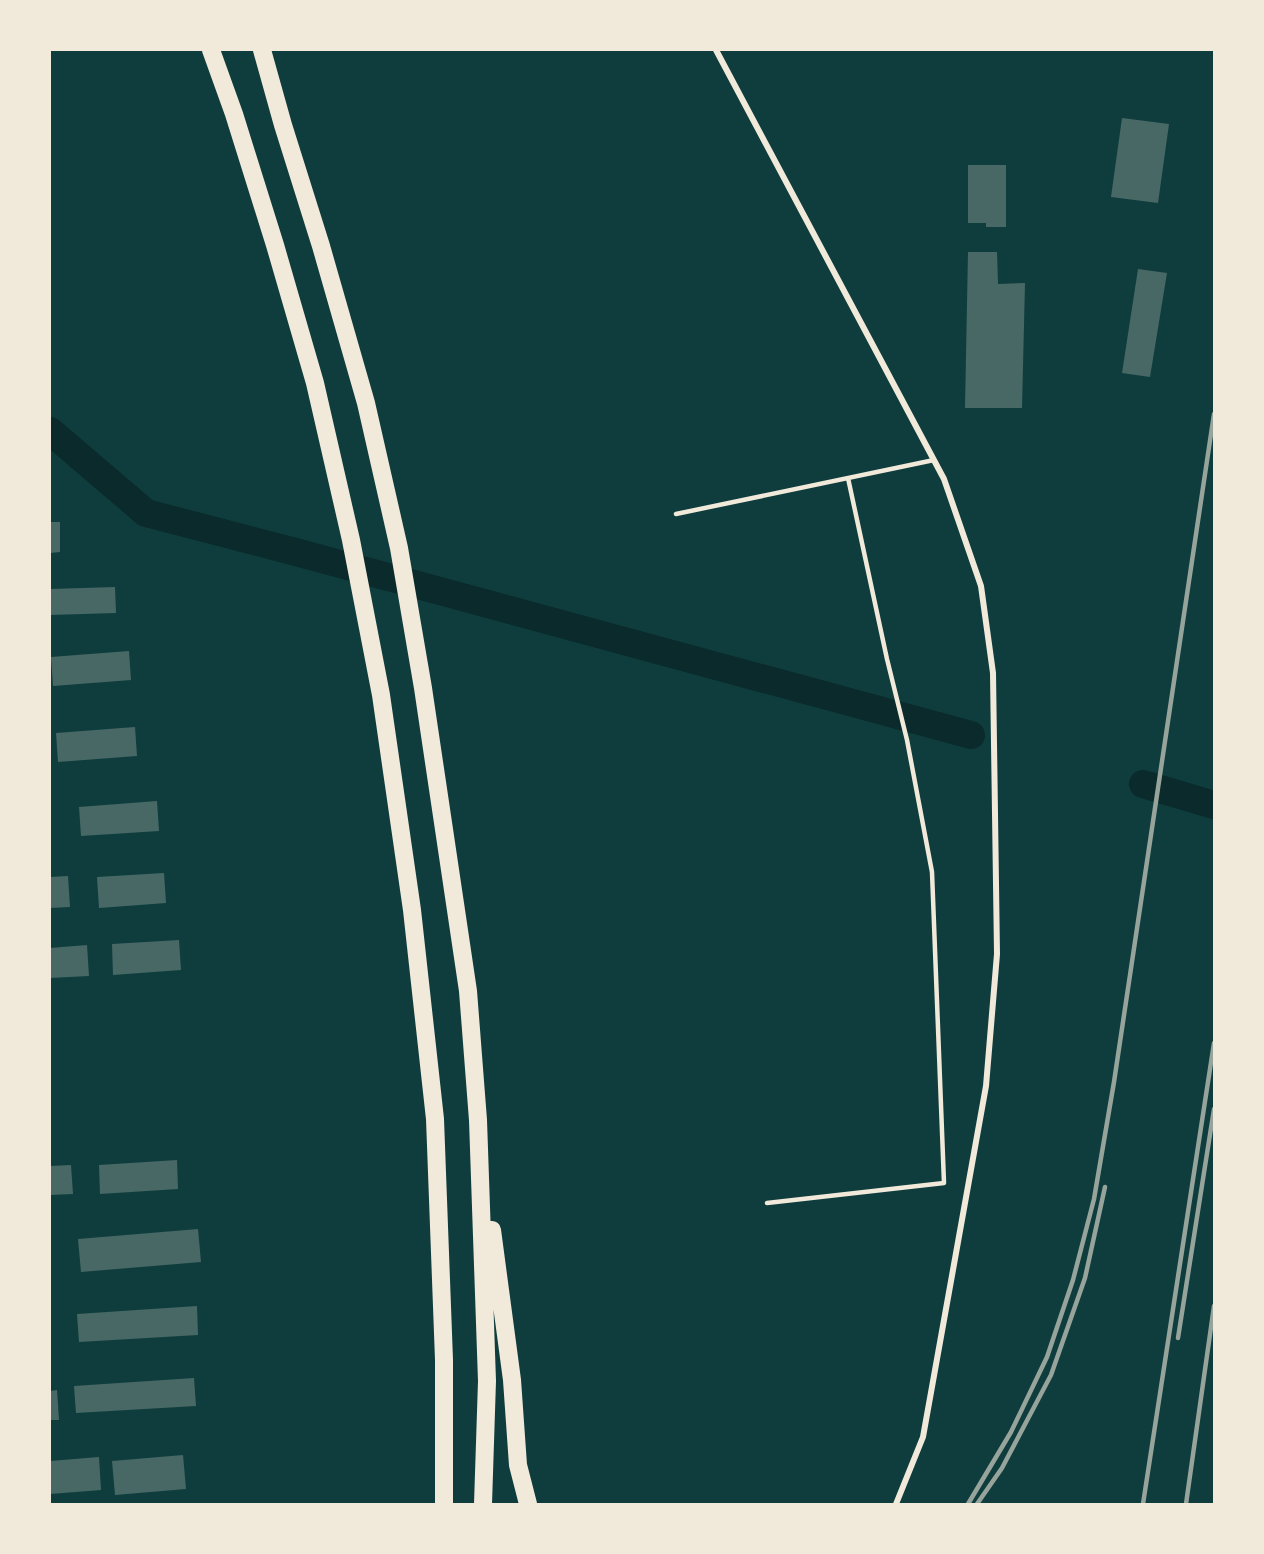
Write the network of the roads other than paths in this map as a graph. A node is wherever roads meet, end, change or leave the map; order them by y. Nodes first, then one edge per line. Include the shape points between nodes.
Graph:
1 (212, 50) edge
2 (252, 50) edge
3 (262, 50) edge
4 (716, 50) edge
5 (283, 125) junction
6 (934, 460) junction
7 (848, 478) junction
8 (676, 514) dead end
9 (478, 1120) junction
10 (767, 1203) dead end
11 (444, 1504) edge
12 (483, 1504) edge
13 (528, 1504) edge
14 (896, 1504) edge

1 - 11 highway via 315,383 381,695 412,910 435,1119 444,1360
2 - 5 highway
3 - 5 highway
4 - 6 street
5 - 9 highway via 366,403 399,548 468,991
6 - 7 lane
6 - 14 street via 945,479 981,586 993,673 997,954 986,1086 923,1437
7 - 8 lane
7 - 10 lane via 907,740 932,872 945,1184
9 - 12 highway via 487,1381
9 - 13 highway via 512,1380 518,1465

